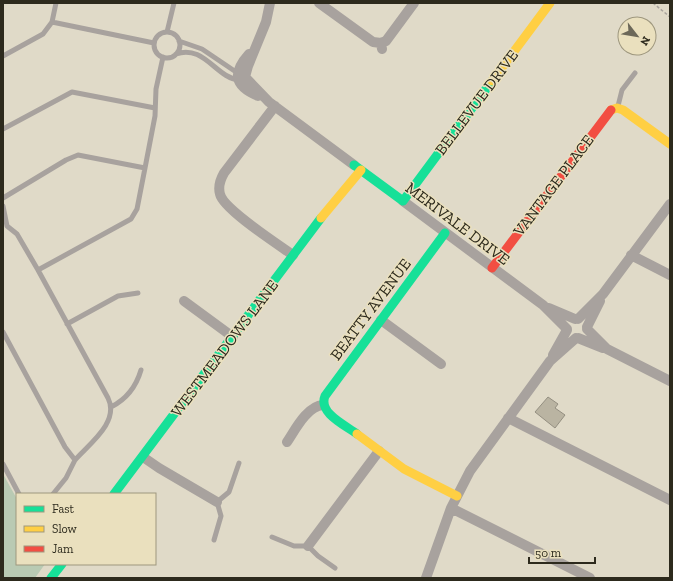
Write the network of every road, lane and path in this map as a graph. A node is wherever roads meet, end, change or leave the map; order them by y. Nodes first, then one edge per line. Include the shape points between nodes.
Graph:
1 (56, 3) edge
2 (174, 3) edge
3 (270, 3) edge
4 (319, 3) edge
5 (414, 3) edge
6 (550, 3) edge
7 (652, 3) edge
8 (670, 17) edge
9 (52, 22) junction
10 (167, 32) junction
11 (179, 41) junction
12 (154, 43) junction
13 (176, 54) junction
14 (3, 56) edge
15 (163, 57) junction
16 (635, 72) dead end
17 (240, 77) junction
18 (275, 106) junction
19 (155, 108) junction
20 (617, 108) junction
21 (3, 129) edge
22 (670, 144) edge
23 (357, 167) junction
24 (145, 168) junction
25 (3, 198) edge
26 (403, 201) junction
27 (670, 204) edge
28 (3, 206) edge
29 (5, 227) edge
30 (445, 233) junction
31 (293, 256) junction
32 (632, 256) junction
33 (492, 268) junction
34 (38, 270) junction
35 (670, 275) edge
36 (138, 293) dead end
37 (603, 294) junction
38 (184, 301) dead end
39 (543, 306) junction
40 (576, 319) junction
41 (381, 320) junction
42 (67, 324) junction
43 (587, 328) junction
44 (567, 330) junction
45 (3, 332) edge
46 (233, 337) junction
47 (577, 338) junction
48 (607, 349) junction
49 (550, 361) junction
50 (441, 364) dead end
51 (141, 370) dead end
52 (670, 381) edge
53 (323, 404) junction
54 (111, 408) junction
55 (508, 418) junction
56 (286, 442) dead end
57 (379, 451) junction
58 (143, 456) junction
59 (75, 460) junction
60 (239, 463) dead end
61 (3, 464) edge
62 (18, 493) edge
63 (54, 493) edge
64 (115, 493) edge
65 (457, 496) junction
66 (670, 500) edge
67 (217, 502) junction
68 (451, 508) junction
69 (272, 537) dead end
70 (214, 540) dead end
71 (308, 546) junction
72 (61, 565) edge
73 (335, 568) dead end
74 (51, 578) edge
75 (426, 578) edge
76 (590, 578) edge

1 - 9 lane
2 - 10 lane
3 - 17 street via 256,48
4 - 5 street via 382,46
6 - 26 street, BELLEVUE DRIVE
7 - 8 path
9 - 12 lane
9 - 14 lane via 43,34
10 - 11 lane
10 - 12 lane via 159,35
11 - 13 lane
11 - 17 lane via 202,49
12 - 15 lane via 156,52
13 - 15 lane
13 - 17 lane via 181,52 201,56 230,77
15 - 19 lane
16 - 20 lane via 622,90
17 - 18 street
18 - 23 street
18 - 31 street via 224,173 220,182 220,194 228,207
19 - 21 lane via 72,92
19 - 24 lane
20 - 22 street
20 - 33 street, VANTAGE PLACE via 606,113
23 - 26 street, MERIVALE DRIVE
23 - 31 street, WESTMEADOWS LANE
24 - 25 lane via 78,155
24 - 34 lane via 137,209 131,219
26 - 30 street, MERIVALE DRIVE
27 - 32 street
28 - 29 lane
29 - 34 lane via 17,234
30 - 33 street, MERIVALE DRIVE
30 - 41 street, BEATTY AVENUE
31 - 46 street, WESTMEADOWS LANE
32 - 35 street
32 - 37 street
33 - 39 street, MERIVALE DRIVE
34 - 42 lane
36 - 42 lane via 118,296
37 - 40 street
37 - 43 street
38 - 46 street
39 - 40 street, MERIVALE DRIVE
39 - 44 street, MERIVALE DRIVE
40 - 43 street via 584,321
40 - 44 street via 569,322
41 - 50 street
41 - 53 street, BEATTY AVENUE via 326,393
42 - 54 lane
43 - 47 street via 584,335
43 - 48 street
44 - 47 street via 570,336
44 - 49 street
45 - 59 lane via 65,447
46 - 58 street, WESTMEADOWS LANE
47 - 48 street
47 - 49 street
48 - 52 street
49 - 55 street
51 - 54 lane via 136,385
53 - 56 street via 310,410
53 - 57 street via 329,413
54 - 59 lane via 105,425
55 - 65 street via 470,471
55 - 66 street
57 - 65 street via 408,471
57 - 71 street
58 - 64 street, WESTMEADOWS LANE
58 - 67 street
59 - 63 lane via 66,478
60 - 67 lane via 229,492
61 - 62 lane
65 - 68 street
67 - 70 lane via 221,516
68 - 75 street
68 - 76 street
69 - 71 lane via 294,546
71 - 73 lane
72 - 74 street

